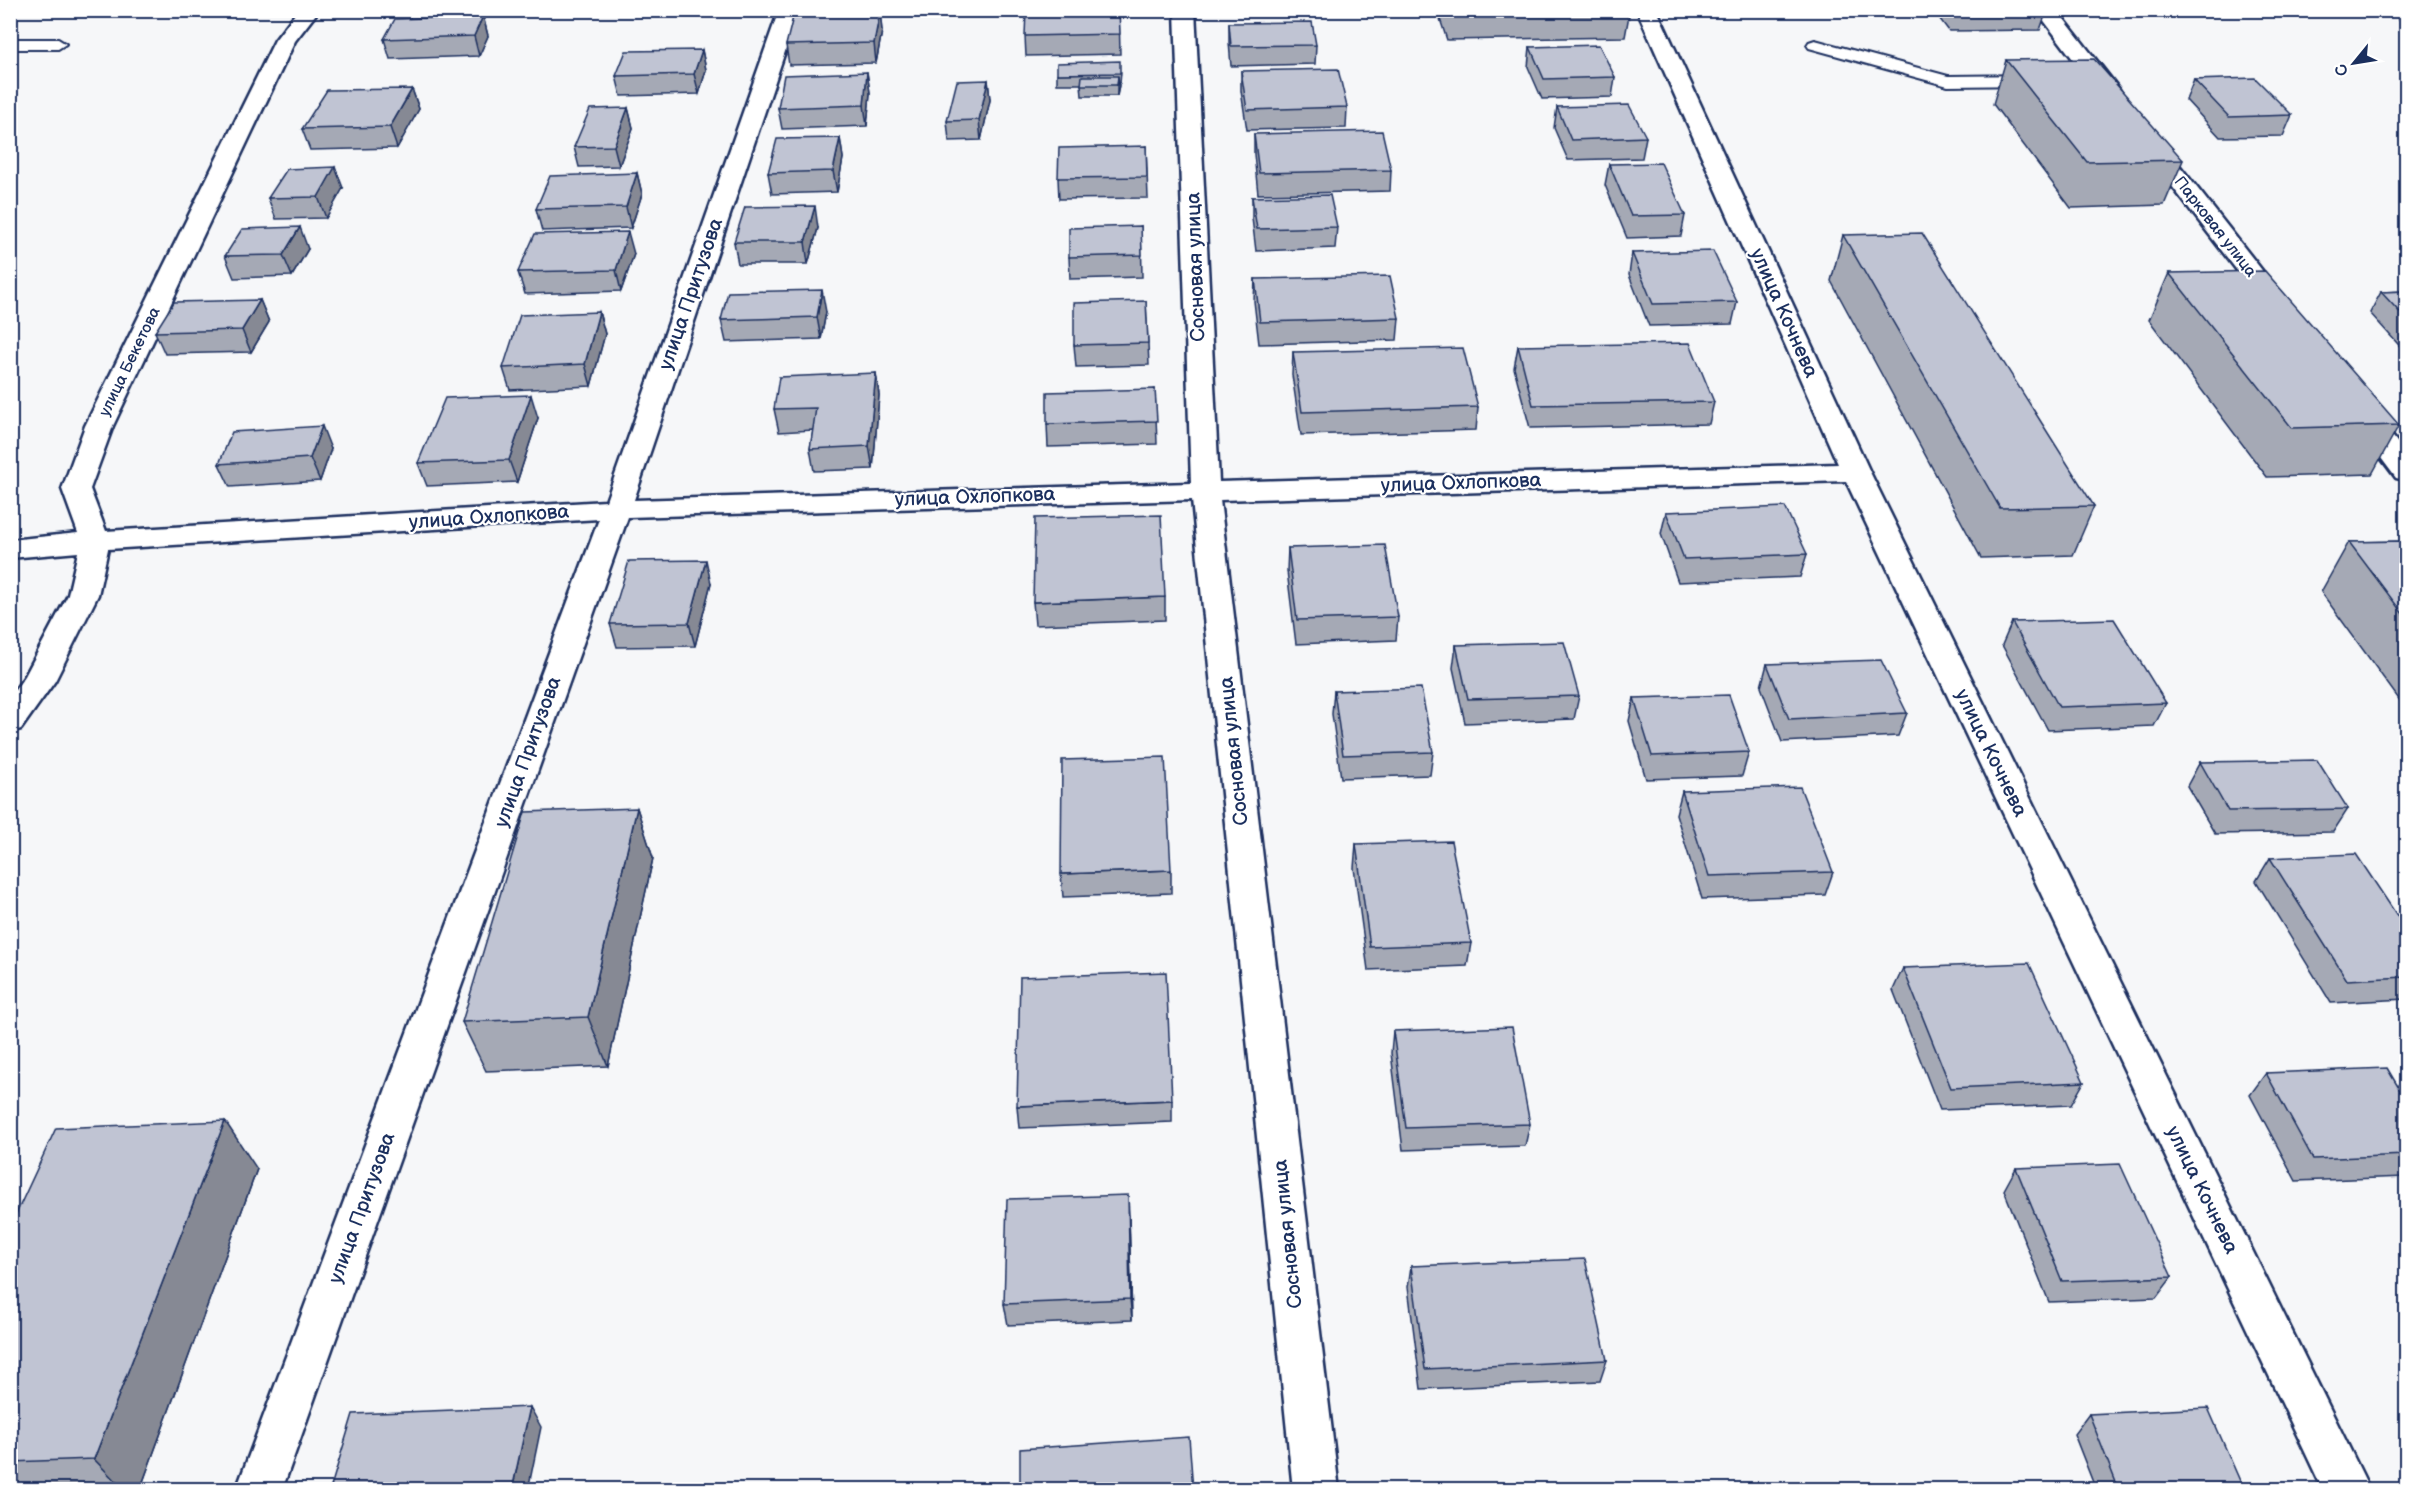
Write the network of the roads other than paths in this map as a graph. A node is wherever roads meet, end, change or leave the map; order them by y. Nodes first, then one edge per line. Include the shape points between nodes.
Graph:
1 (309, 10) edge
2 (789, 10) edge
3 (1185, 10) edge
4 (1647, 10) edge
5 (2046, 10) edge
6 (10, 44) edge
7 (58, 44) dead end
8 (1815, 45) dead end
9 (2053, 80) edge
10 (2122, 107) edge
11 (2136, 126) edge
12 (2290, 322) edge
13 (2348, 397) edge
14 (1856, 472) junction
15 (2406, 472) edge
16 (1205, 490) junction
17 (617, 509) junction
18 (95, 541) junction
19 (10, 549) edge
20 (10, 721) edge
21 (259, 1490) edge
22 (1316, 1490) edge
23 (2347, 1490) edge

1 - 18 street, улица Бекетова via 285,40 99,426 76,489
2 - 17 street, улица Притузова
3 - 16 street, Сосновая улица
4 - 14 street, улица Кочнева
5 - 10 street via 2088,79
6 - 7 lane
8 - 9 lane via 1948,81
11 - 12 street, Парковая улица
13 - 15 street
14 - 16 street, улица Охлопкова
14 - 23 street, улица Кочнева
16 - 17 street, улица Охлопкова
16 - 22 street, Сосновая улица
17 - 18 street, улица Охлопкова
17 - 21 street, улица Притузова
18 - 19 street, улица Охлопкова
18 - 20 street via 84,595 39,681

